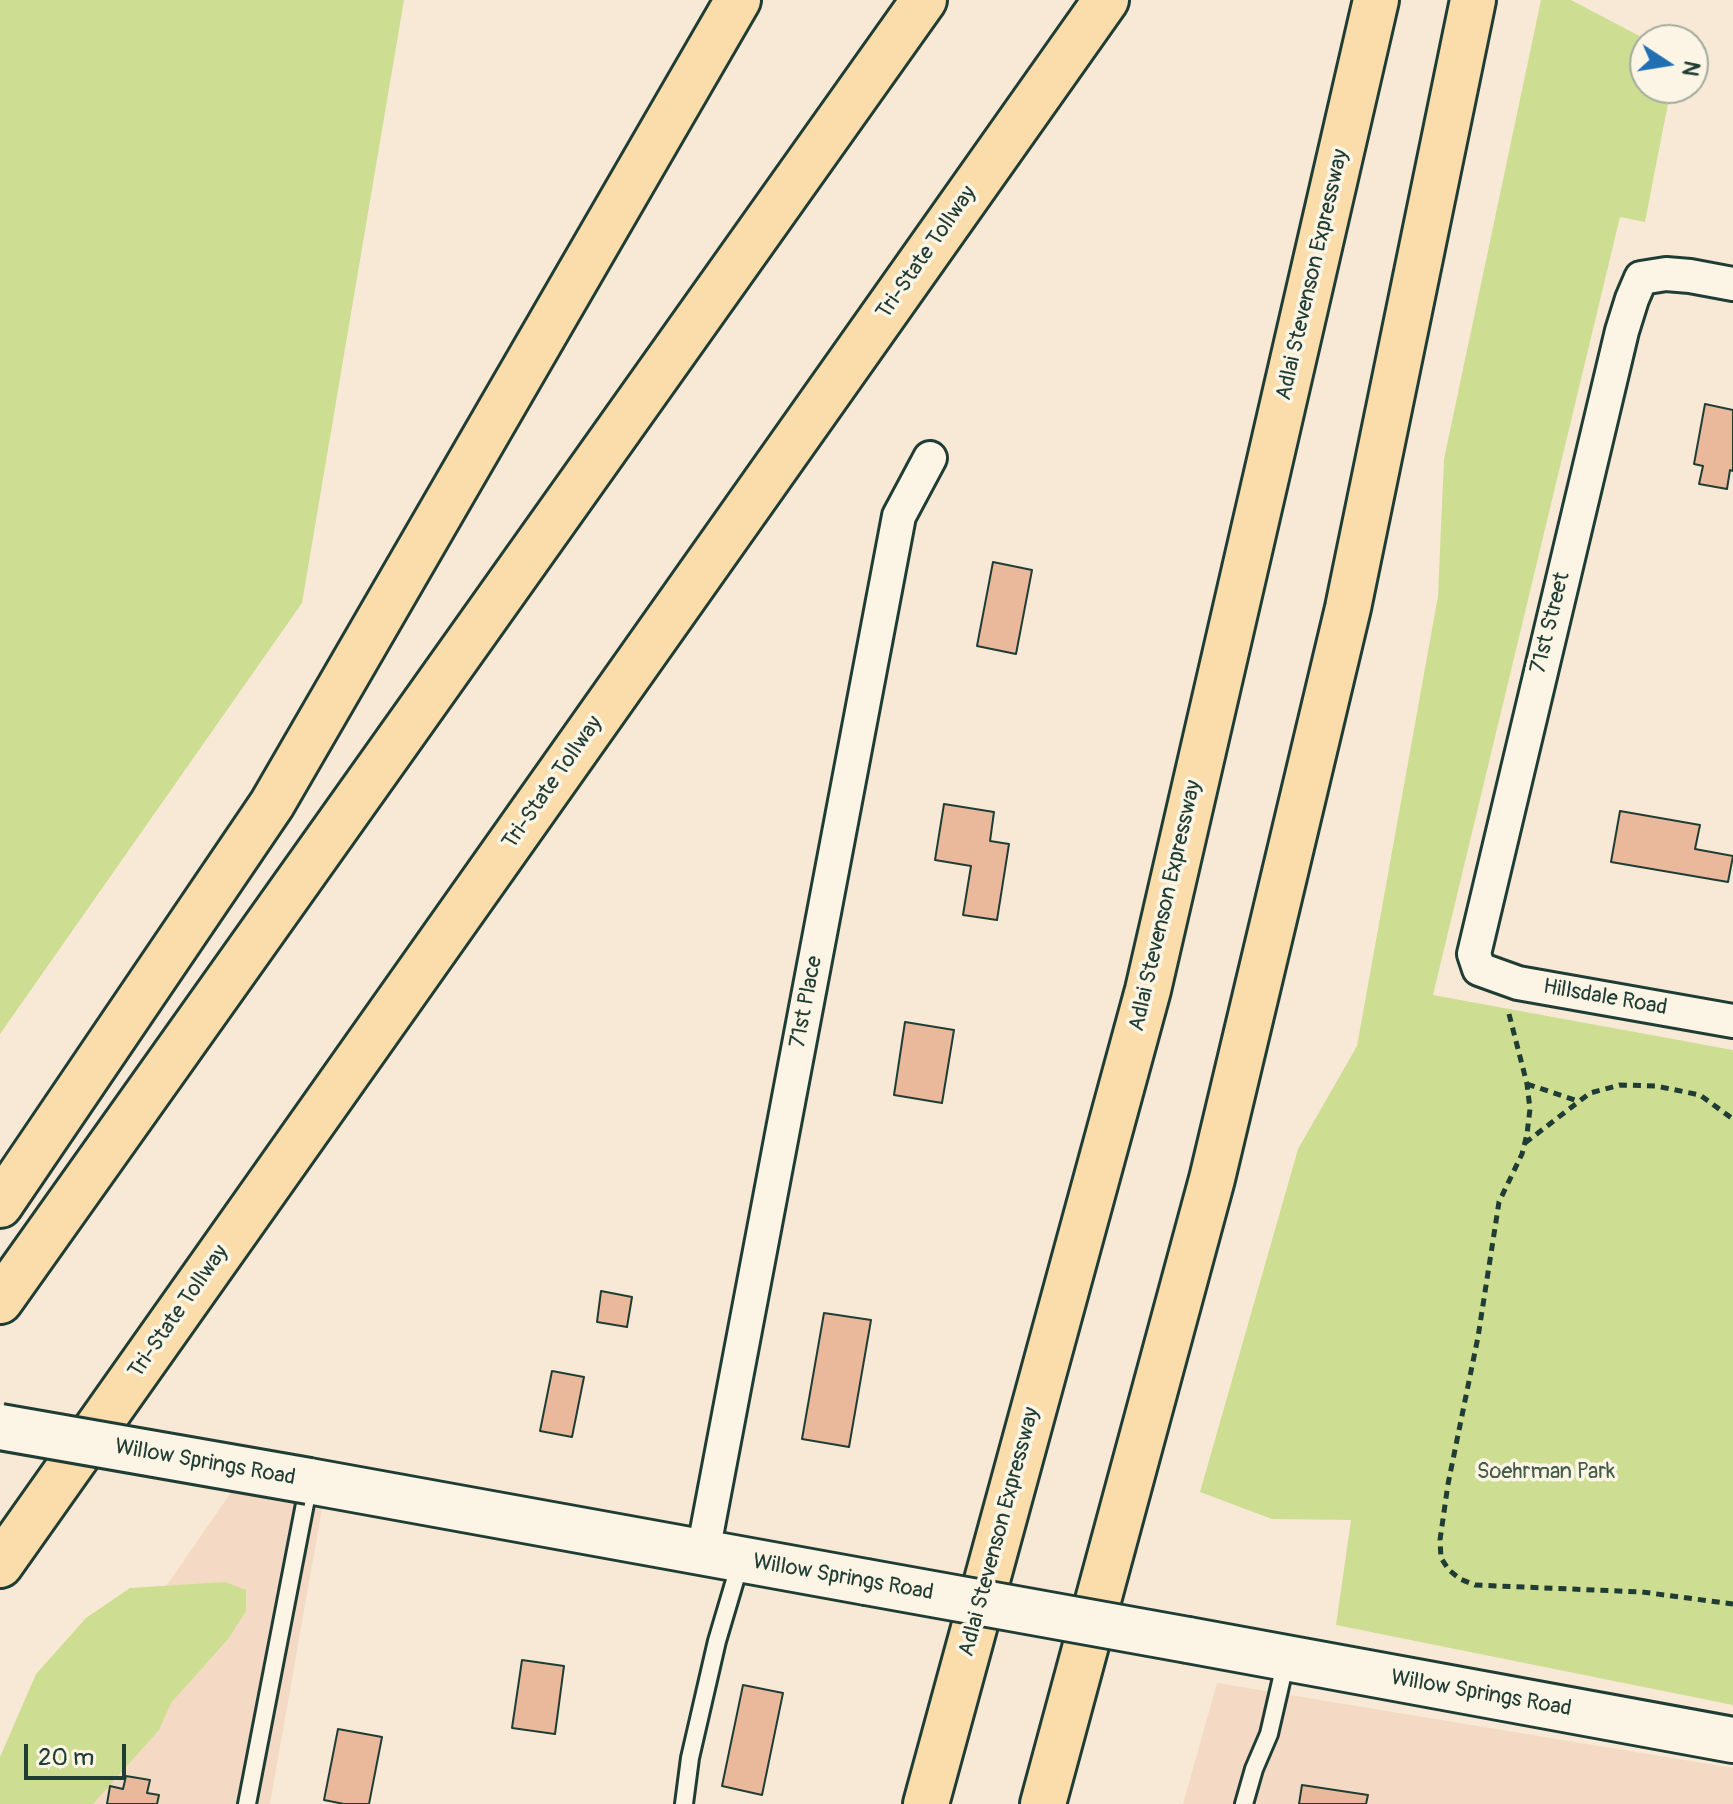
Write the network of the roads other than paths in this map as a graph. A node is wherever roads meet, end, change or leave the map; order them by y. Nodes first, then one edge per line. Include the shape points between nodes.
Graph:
1 (738, 0) edge
2 (924, 0) edge
3 (1106, 0) edge
4 (1376, 0) edge
5 (1473, 0) edge
6 (1733, 284) edge
7 (930, 458) dead end
8 (1479, 969) joint
9 (1733, 1021) edge
10 (0, 1205) edge
11 (0, 1301) edge
12 (0, 1427) edge
13 (309, 1481) junction
14 (722, 1555) junction
15 (0, 1565) edge
16 (1286, 1659) junction
17 (1733, 1740) edge
18 (247, 1804) edge
19 (684, 1804) edge
20 (926, 1804) edge
21 (1043, 1804) edge
22 (1244, 1804) edge

1 - 10 highway via 272,804
2 - 11 highway
3 - 15 highway, Tri-State Tollway
4 - 20 highway, Adlai Stevenson Expressway via 1148,990
5 - 21 highway via 1334,670 1212,1179
6 - 8 street, 71st Street via 1666,274 1641,278 1622,331 1483,906 1474,954
7 - 14 street, 71st Place via 899,516
8 - 9 street, Hillsdale Road via 1518,983
12 - 13 main road, Willow Springs Road, bridge
13 - 14 main road, Willow Springs Road
13 - 18 lane
14 - 16 main road, Willow Springs Road, bridge
14 - 19 lane via 717,1641
16 - 17 main road, Willow Springs Road
16 - 22 lane via 1269,1734

